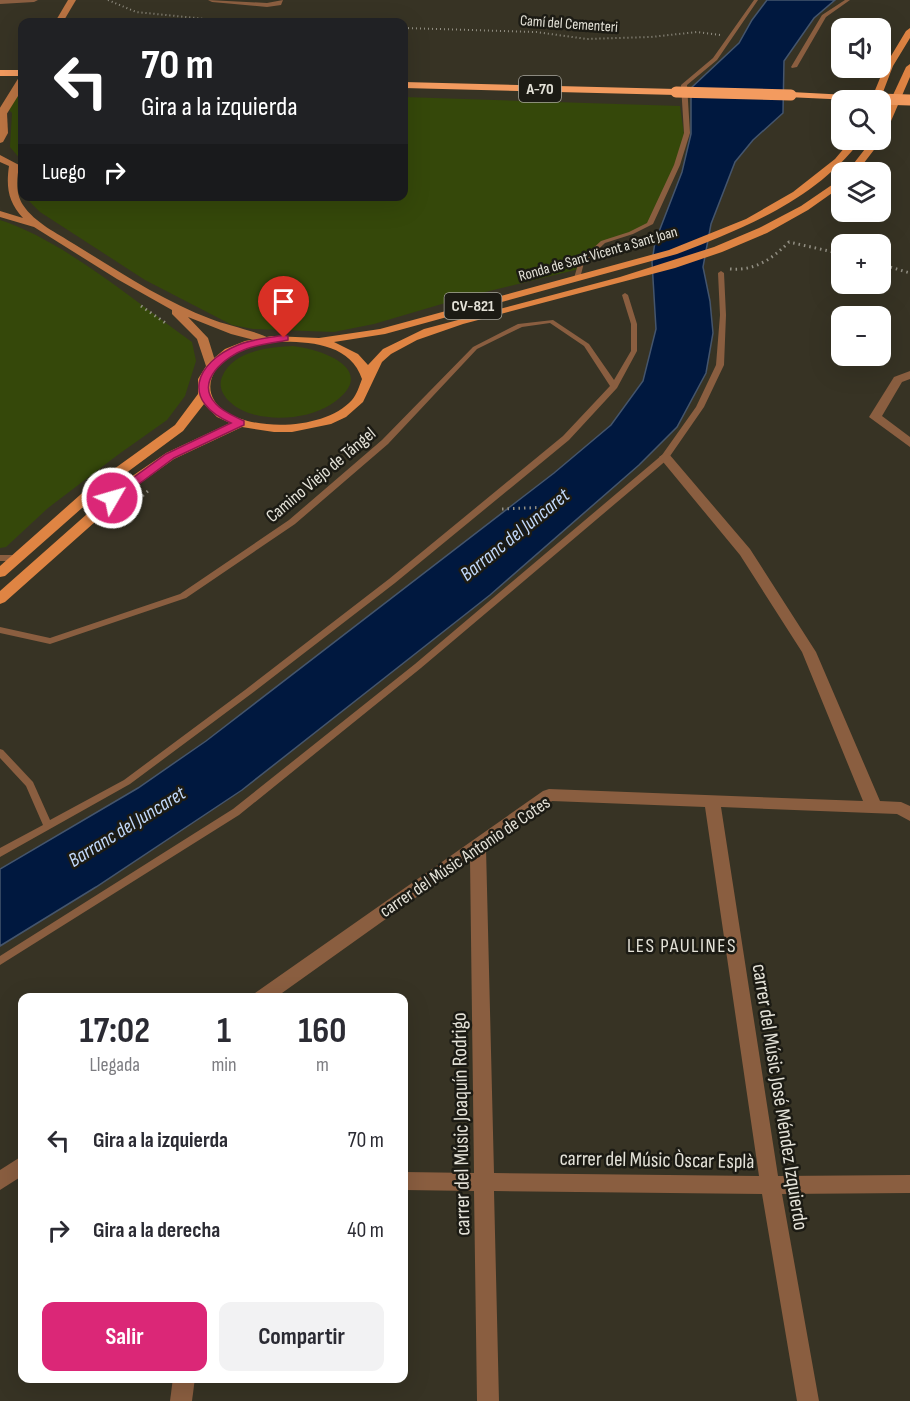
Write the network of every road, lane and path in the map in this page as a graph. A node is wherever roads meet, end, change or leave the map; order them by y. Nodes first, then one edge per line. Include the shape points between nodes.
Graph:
1 (34, 0) edge
2 (72, 0) edge
3 (108, 0) edge
4 (212, 0) edge
5 (279, 0) edge
6 (756, 0) edge
7 (848, 0) edge
8 (0, 2) edge
9 (61, 18) edge
10 (196, 18) edge
11 (408, 28) edge
12 (910, 31) edge
13 (733, 36) junction
14 (794, 67) dead end
15 (910, 67) edge
16 (0, 73) edge
17 (18, 73) edge
18 (0, 81) edge
19 (18, 81) edge
20 (408, 85) edge
21 (18, 87) edge
22 (879, 90) edge
23 (408, 93) edge
24 (674, 97) junction
25 (910, 100) edge
26 (831, 101) edge
27 (891, 101) edge
28 (891, 107) edge
29 (910, 108) edge
30 (891, 110) edge
31 (1, 115) edge
32 (0, 140) edge
33 (848, 150) edge
34 (870, 150) edge
35 (0, 158) edge
36 (860, 162) edge
37 (5, 188) edge
38 (831, 190) edge
39 (0, 214) edge
40 (39, 226) junction
41 (831, 252) edge
42 (891, 267) edge
43 (723, 270) joint
44 (910, 273) edge
45 (577, 278) junction
46 (625, 295) dead end
47 (172, 308) junction
48 (266, 340) junction
49 (320, 341) junction
50 (211, 366) junction
51 (910, 375) edge
52 (368, 380) junction
53 (614, 386) junction
54 (204, 394) junction
55 (240, 423) junction
56 (910, 443) edge
57 (665, 457) junction
58 (551, 507) dead end
59 (494, 515) dead end
60 (0, 558) edge
61 (18, 558) junction
62 (0, 573) edge
63 (0, 599) edge
64 (0, 630) edge
65 (0, 752) edge
66 (712, 800) junction
67 (874, 807) junction
68 (910, 815) edge
69 (48, 826) junction
70 (478, 845) junction
71 (0, 853) edge
72 (0, 961) edge
73 (268, 993) edge
74 (18, 1168) edge
75 (0, 1181) edge
76 (408, 1181) edge
77 (485, 1182) junction
78 (910, 1184) edge
79 (770, 1185) junction
80 (183, 1383) edge
81 (181, 1401) edge
82 (488, 1401) edge
83 (808, 1401) edge

1 - 8 street
2 - 9 main road
3 - 10 path via 136,12
4 - 5 street via 267,5
6 - 13 lane
7 - 14 lane via 825,16
11 - 13 path, Camí del Cementeri via 536,32 587,39 697,32
12 - 22 main road
13 - 45 lane via 715,59 684,85 687,134 650,224 603,242 581,262
15 - 30 main road
16 - 17 highway
18 - 19 highway
20 - 24 highway, A-70
21 - 31 main road, bridge
23 - 24 highway, A-70
24 - 26 highway, A-70
25 - 27 highway, A-70, bridge
28 - 29 highway
31 - 32 main road
33 - 45 main road, Ronda de Sant Vicent a Sant Joan / CV-821 via 818,181 761,215 674,252
34 - 36 main road
35 - 37 main road, CV-821 via 14,165
37 - 40 main road, CV-821 via 23,213
38 - 52 main road, Ronda de Sant Vicent a Sant Joan / CV-821 via 780,222 709,252 423,334 378,359
39 - 40 main road, CV-821
40 - 47 main road, CV-821
41 - 43 path via 789,242 762,265
42 - 44 path
43 - 57 lane via 720,365 700,407
45 - 49 main road, Ronda de Sant Vicent a Sant Joan / CV-821 via 381,332
46 - 53 lane via 634,324 634,351
47 - 48 main road, CV-821 via 223,329
47 - 50 main road, CV-821 via 202,338
48 - 49 main road, Ronda de Sant Vicent a Sant Joan / CV-821
48 - 50 main road, Ronda de Sant Vicent a Sant Joan / CV-821 via 244,346
49 - 52 main road, Ronda de Sant Vicent a Sant Joan / CV-821 via 355,356
50 - 54 main road via 204,380
51 - 56 street via 898,380 875,417
52 - 55 main road, Ronda de Sant Vicent a Sant Joan / CV-821 via 354,406 336,417 289,428
53 - 64 lane, Camino Viejo de Tángel via 587,345 551,321 520,326 475,348 385,442 292,522 183,596 50,641
53 - 69 lane via 566,438 383,588 127,782
54 - 55 main road, Ronda de Sant Vicent a Sant Joan / CV-821 via 223,416
54 - 61 main road via 179,428 94,490
55 - 63 main road via 170,456 127,486
57 - 67 street via 744,552 809,652
57 - 72 lane via 418,666 236,812
58 - 59 path via 503,508
60 - 61 lane
61 - 62 main road
65 - 69 lane via 30,784
66 - 67 street, carrer del Músic Antonio de Cotes
66 - 70 street, carrer del Músic Antonio de Cotes via 549,795
66 - 79 street, carrer del Músic José Méndez Izquierdo
67 - 68 street, carrer del Músic Antonio de Cotes via 901,808
69 - 71 lane
70 - 73 street, carrer del Músic Antonio de Cotes
70 - 77 street, carrer del Músic Joaquín Rodrigo
74 - 75 street
76 - 77 street, carrer del Músic Òscar Esplà
77 - 79 street, carrer del Músic Òscar Esplà
77 - 82 street, carrer del Músic Joaquín Rodrigo
78 - 79 street, carrer del Músic Òscar Esplà
79 - 83 street, carrer del Músic José Méndez Izquierdo
80 - 81 street

